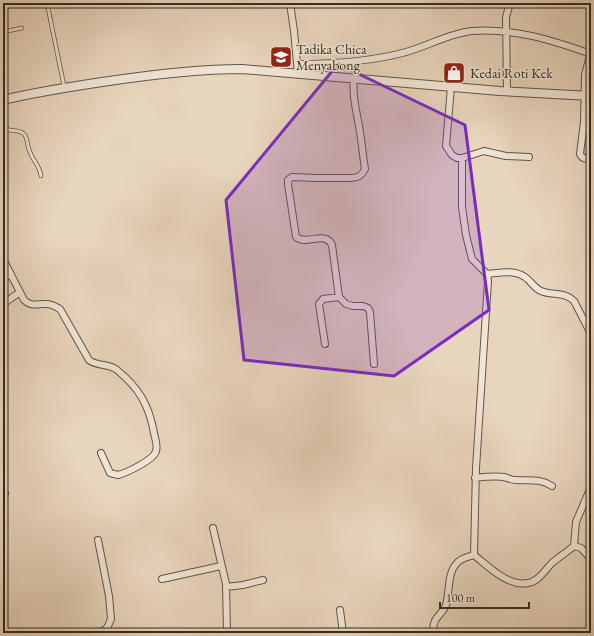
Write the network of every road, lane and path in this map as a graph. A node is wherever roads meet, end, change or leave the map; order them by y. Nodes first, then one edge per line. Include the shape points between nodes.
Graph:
1 (47, 3) edge
2 (290, 3) edge
3 (510, 3) edge
4 (22, 28) dead end
5 (3, 32) edge
6 (506, 32) junction
7 (591, 53) edge
8 (297, 64) junction
9 (298, 74) junction
10 (354, 78) junction
11 (451, 87) junction
12 (65, 88) junction
13 (507, 91) junction
14 (588, 96) edge
15 (3, 99) edge
16 (3, 125) edge
17 (529, 157) dead end
18 (462, 158) junction
19 (591, 159) edge
20 (41, 176) dead end
21 (3, 259) edge
22 (11, 274) junction
23 (487, 274) junction
24 (3, 279) edge
25 (20, 292) junction
26 (339, 297) junction
27 (3, 304) edge
28 (591, 334) edge
29 (325, 344) dead end
30 (374, 364) dead end
31 (101, 453) dead end
32 (475, 478) junction
33 (552, 486) dead end
34 (591, 488) edge
35 (213, 528) dead end
36 (98, 540) dead end
37 (574, 546) junction
38 (474, 555) junction
39 (591, 559) edge
40 (221, 566) junction
41 (162, 579) dead end
42 (263, 580) dead end
43 (226, 587) junction
44 (340, 610) dead end
45 (98, 633) edge
46 (227, 633) edge
47 (343, 633) edge
48 (433, 633) edge

1 - 12 lane
2 - 8 street
3 - 6 street
4 - 5 lane
6 - 7 street via 528,34
6 - 8 street via 461,33 406,52 370,60
6 - 13 street
7 - 14 street via 585,74
8 - 9 street
9 - 10 street
9 - 12 street via 242,69 212,70 150,75
10 - 11 street
10 - 26 street via 353,98 361,137 364,173 356,178 292,177 288,180 296,237 302,240 329,240
11 - 13 street
11 - 18 street via 446,146 452,155
12 - 15 street
13 - 14 street
14 - 19 street via 580,154 586,159
16 - 20 lane via 9,130 24,133
17 - 18 street via 506,156 484,151
18 - 23 street via 462,207 466,235 472,259
21 - 22 street
22 - 24 street
22 - 25 street
23 - 28 street via 510,272 521,275 541,291 571,298
23 - 32 street
25 - 27 street
25 - 31 street via 32,306 47,304 60,309 89,360 117,370 138,391 144,402 152,421 157,446 154,455 118,475 110,473
26 - 29 street via 324,299 319,304
26 - 30 street via 346,304 368,308
32 - 33 street via 534,480
32 - 38 street
34 - 37 street via 576,522
35 - 40 street
36 - 45 street via 111,619 108,626
37 - 38 street via 529,583 507,579
37 - 39 street via 581,548
38 - 48 street via 461,559 454,568 445,607 435,618
40 - 41 street
40 - 43 street
42 - 43 street via 243,586
43 - 46 street
44 - 47 street

